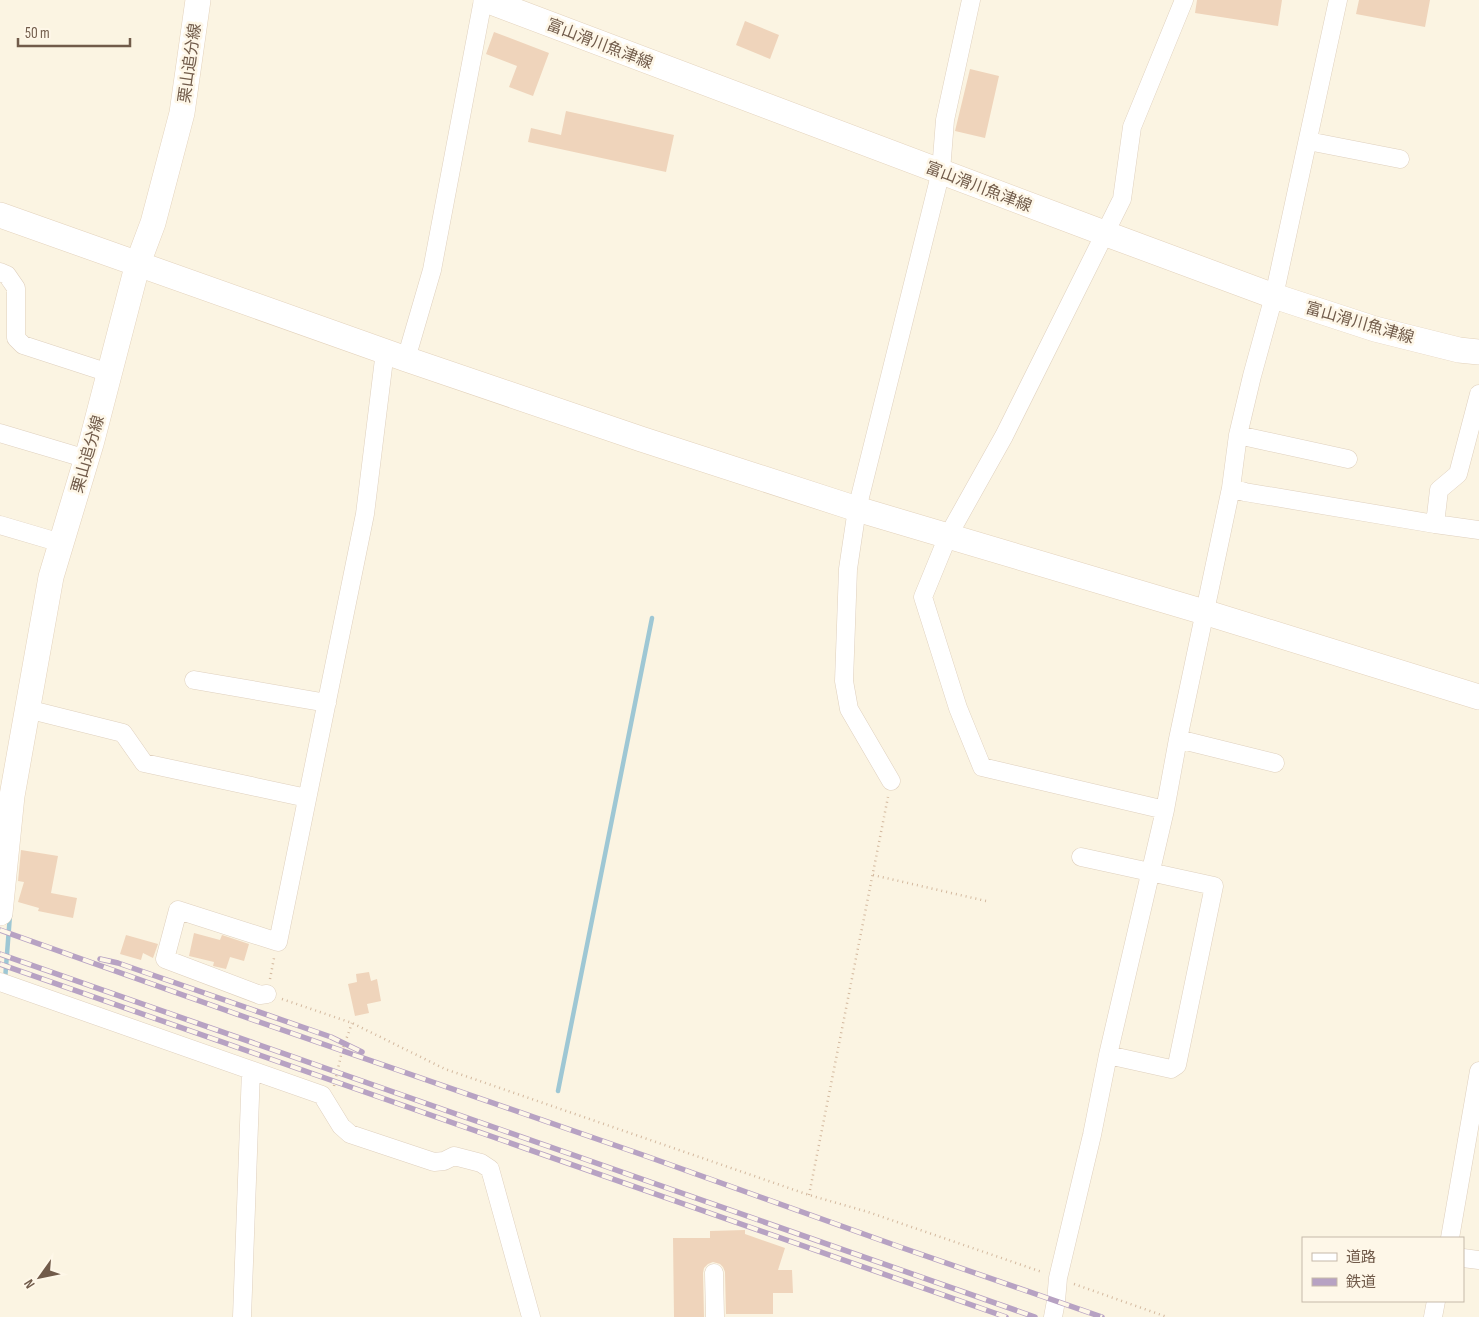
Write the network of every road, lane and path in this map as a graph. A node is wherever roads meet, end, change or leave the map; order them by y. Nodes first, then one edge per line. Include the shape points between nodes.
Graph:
1 (198, 0) edge
2 (484, 0) edge
3 (971, 0) edge
4 (1184, 0) edge
5 (1338, 0) edge
6 (1308, 141) junction
7 (1400, 159) dead end
8 (941, 171) junction
9 (0, 215) edge
10 (1104, 234) junction
11 (138, 263) junction
12 (0, 272) edge
13 (1274, 296) junction
14 (1479, 352) edge
15 (396, 355) junction
16 (109, 373) junction
17 (1479, 394) edge
18 (0, 433) edge
19 (1238, 435) junction
20 (87, 459) junction
21 (1348, 459) dead end
22 (1231, 488) junction
23 (857, 509) junction
24 (1435, 524) junction
25 (0, 525) edge
26 (1479, 530) edge
27 (948, 536) junction
28 (61, 543) junction
29 (1204, 612) junction
30 (194, 680) dead end
31 (1479, 697) edge
32 (327, 703) junction
33 (27, 709) junction
34 (1178, 740) junction
35 (1275, 763) dead end
36 (891, 781) joint
37 (307, 798) junction
38 (1165, 810) junction
39 (1081, 857) dead end
40 (1150, 872) junction
41 (872, 875) junction
42 (986, 901) dead end
43 (0, 913) edge
44 (278, 942) junction
45 (0, 982) edge
46 (267, 994) junction
47 (352, 1023) junction
48 (1108, 1054) junction
49 (251, 1070) junction
50 (1479, 1071) edge
51 (336, 1117) junction
52 (810, 1195) junction
53 (1450, 1237) edge
54 (1464, 1258) edge
55 (1479, 1260) edge
56 (714, 1273) dead end
57 (1058, 1278) junction
58 (1436, 1302) edge
59 (242, 1317) edge
60 (531, 1317) edge
61 (715, 1317) edge
62 (1053, 1317) edge
63 (1167, 1317) edge
64 (1433, 1317) edge

1 - 11 main road, 栗山追分線 via 182,113 153,223
2 - 8 main road, 富山滑川魚津線
2 - 15 street via 432,270
3 - 8 street via 945,120
4 - 10 street via 1132,127 1122,199
5 - 6 street
6 - 7 street
6 - 13 street
8 - 10 main road, 富山滑川魚津線
8 - 23 street
9 - 11 main road
10 - 13 main road, 富山滑川魚津線
10 - 27 street via 1004,436
11 - 15 main road
11 - 16 main road, 栗山追分線
12 - 16 street via 7,275 16,288 16,338 23,345
13 - 14 main road, 富山滑川魚津線 via 1375,329
13 - 19 street
15 - 23 main road
15 - 32 street
16 - 20 main road, 栗山追分線
17 - 24 street via 1458,474 1439,490
18 - 20 street
19 - 21 street
19 - 22 street
20 - 28 main road, 栗山追分線
22 - 24 street
22 - 29 street
23 - 27 main road
23 - 36 street via 848,570 844,681 849,709
24 - 26 street
25 - 28 street
27 - 29 main road
27 - 38 street via 923,597 958,708 982,767
28 - 33 main road, 栗山追分線 via 51,577
29 - 31 main road
29 - 34 street
30 - 32 street
32 - 37 street
33 - 37 street via 122,733 144,763
33 - 43 main road, 栗山追分線 via 12,796
34 - 35 street
34 - 38 street
36 - 41 path
37 - 44 street
38 - 40 street
39 - 40 street
40 - 48 street
40 - 48 street via 1214,886 1177,1065 1171,1069
41 - 42 path
41 - 52 path
44 - 46 path
44 - 46 street via 178,910 165,959 260,995
45 - 49 street
46 - 47 path
47 - 51 path via 333,1090
47 - 52 path via 445,1068
48 - 57 street
49 - 51 street via 322,1094
49 - 59 street
50 - 53 street
51 - 60 street via 350,1134 434,1162 454,1156 481,1162 490,1169
52 - 57 path
54 - 55 street
56 - 61 street
57 - 62 street
57 - 63 path
58 - 64 street

